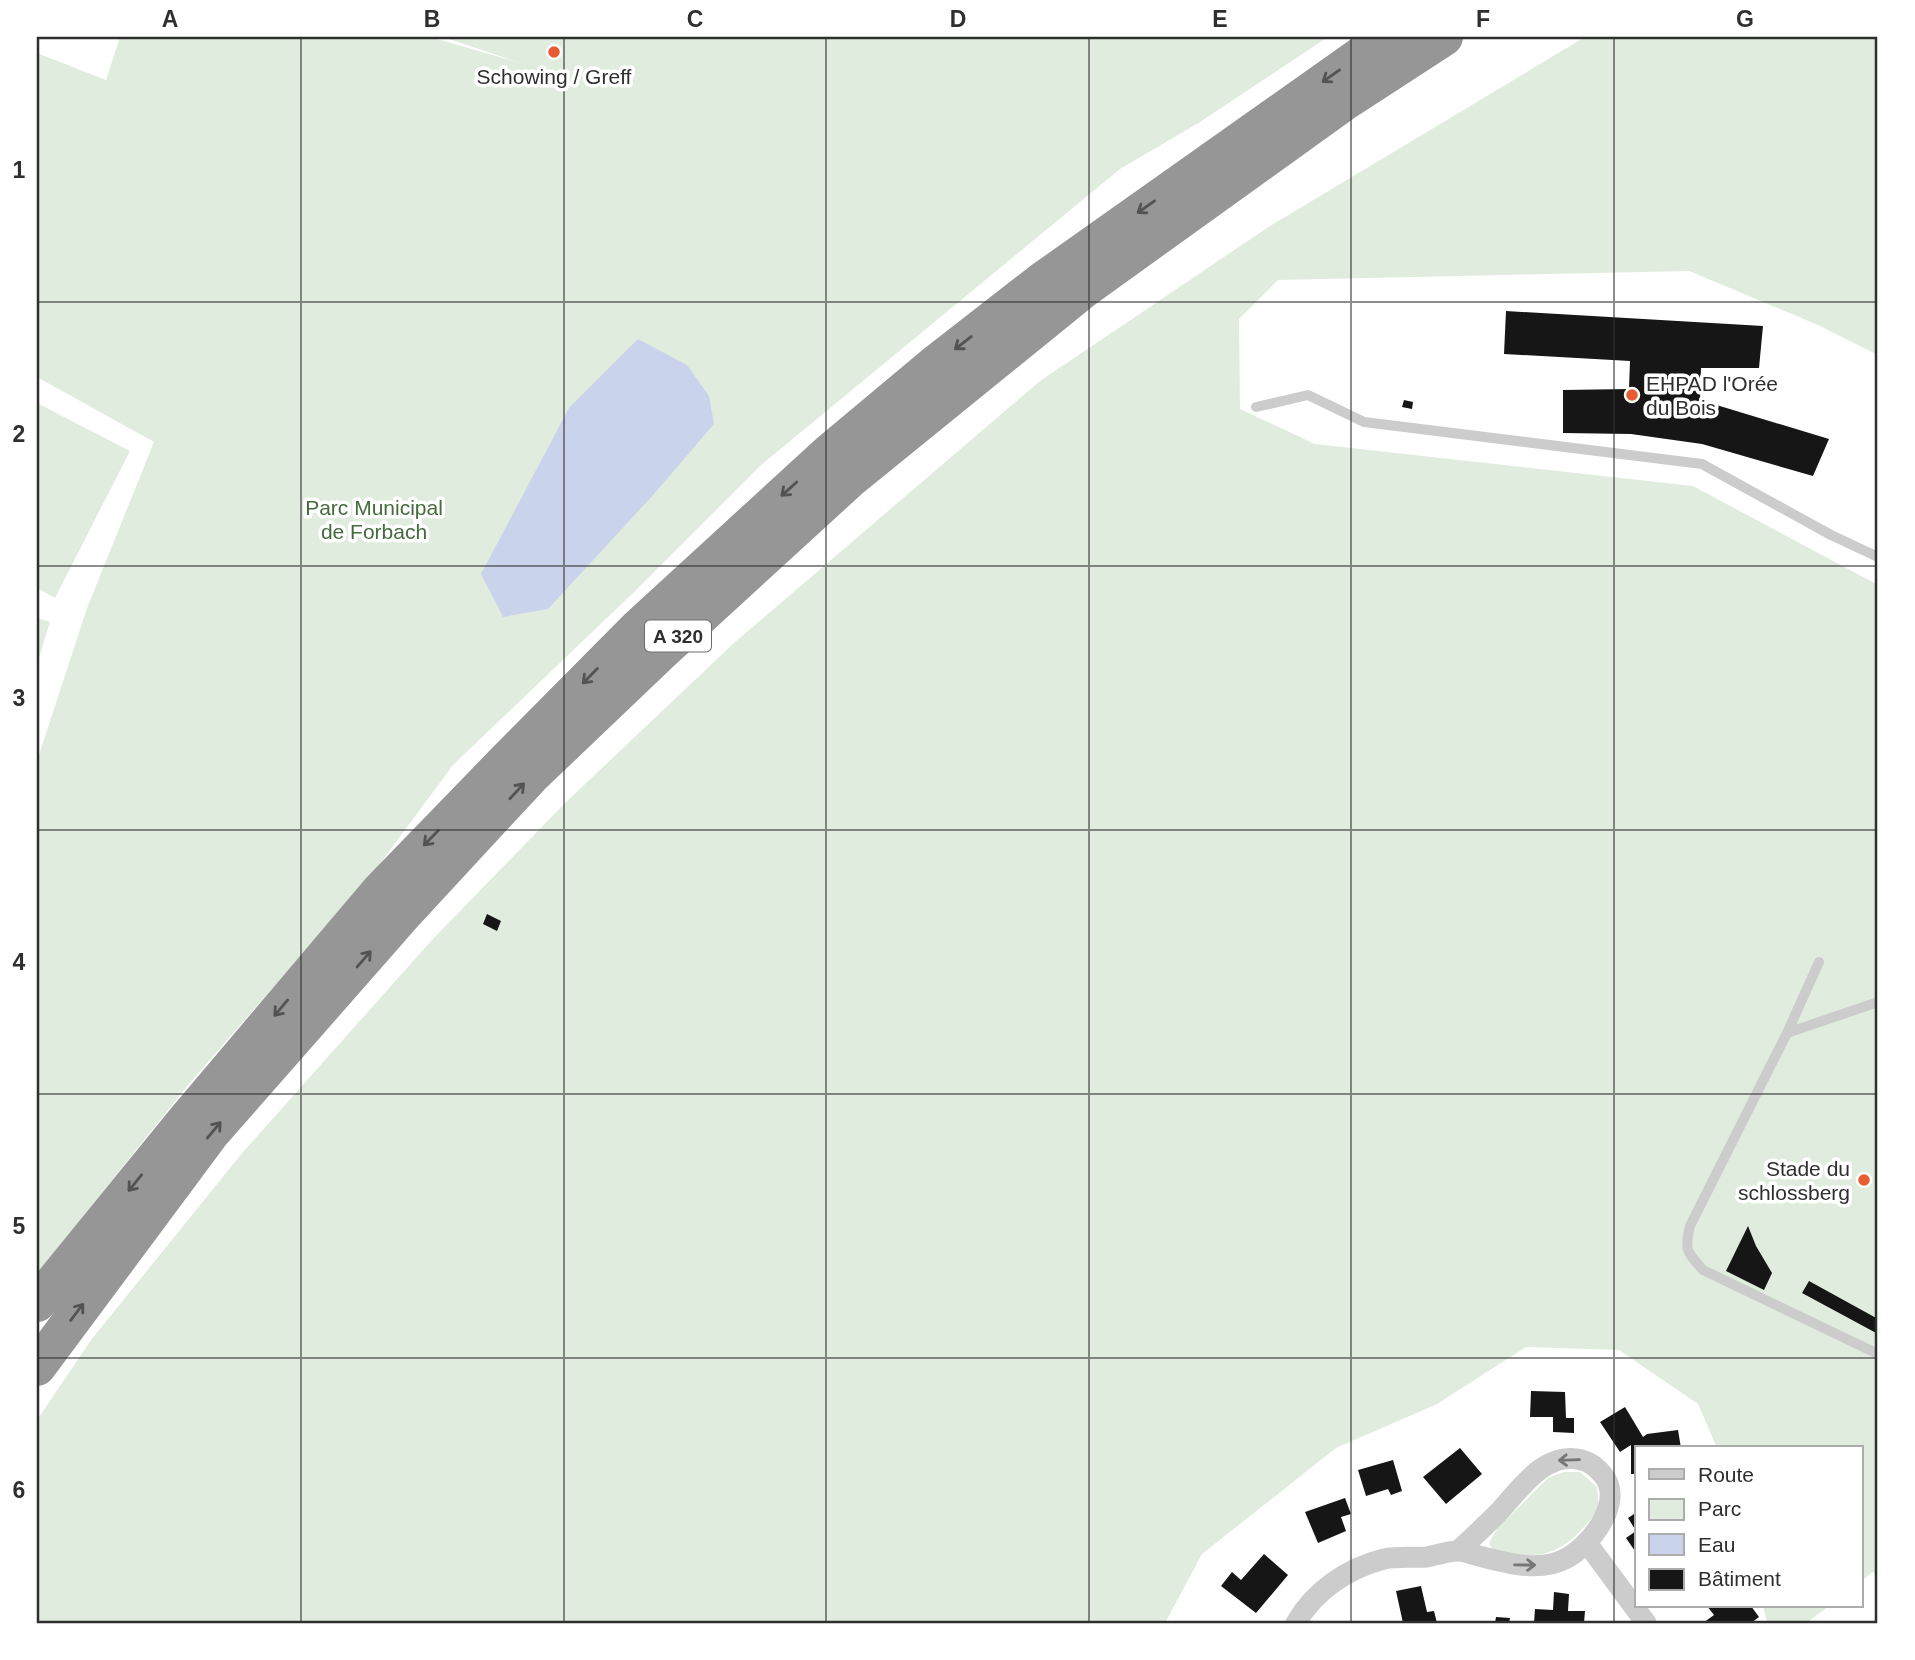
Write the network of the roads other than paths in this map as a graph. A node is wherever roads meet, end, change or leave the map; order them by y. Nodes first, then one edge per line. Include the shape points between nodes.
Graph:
1 (1387, 37) edge
2 (1444, 37) edge
3 (1256, 407) dead end
4 (1878, 557) edge
5 (1819, 961) dead end
6 (1878, 1002) edge
7 (1787, 1033) junction
8 (37, 1303) edge
9 (1878, 1354) edge
10 (37, 1367) edge
11 (1587, 1543) junction
12 (1458, 1551) junction
13 (1296, 1623) edge
14 (1646, 1623) edge

1 -> 8 highway, A 320 via 1042,281 934,365 830,452 639,627 380,891
10 -> 2 highway, A 320 via 220,1123 531,776 661,652 850,479 1084,289 1344,102
3 - 4 lane via 1308,395 1364,422 1702,464
5 - 7 lane
6 - 7 lane
7 - 9 lane via 1690,1226 1686,1243 1703,1270
12 -> 11 street via 1519,1566 1543,1565 1567,1559
11 -> 12 street via 1608,1513 1608,1481 1593,1464 1560,1459 1541,1468
11 - 14 street
12 - 13 street via 1386,1559 1354,1569 1325,1588

